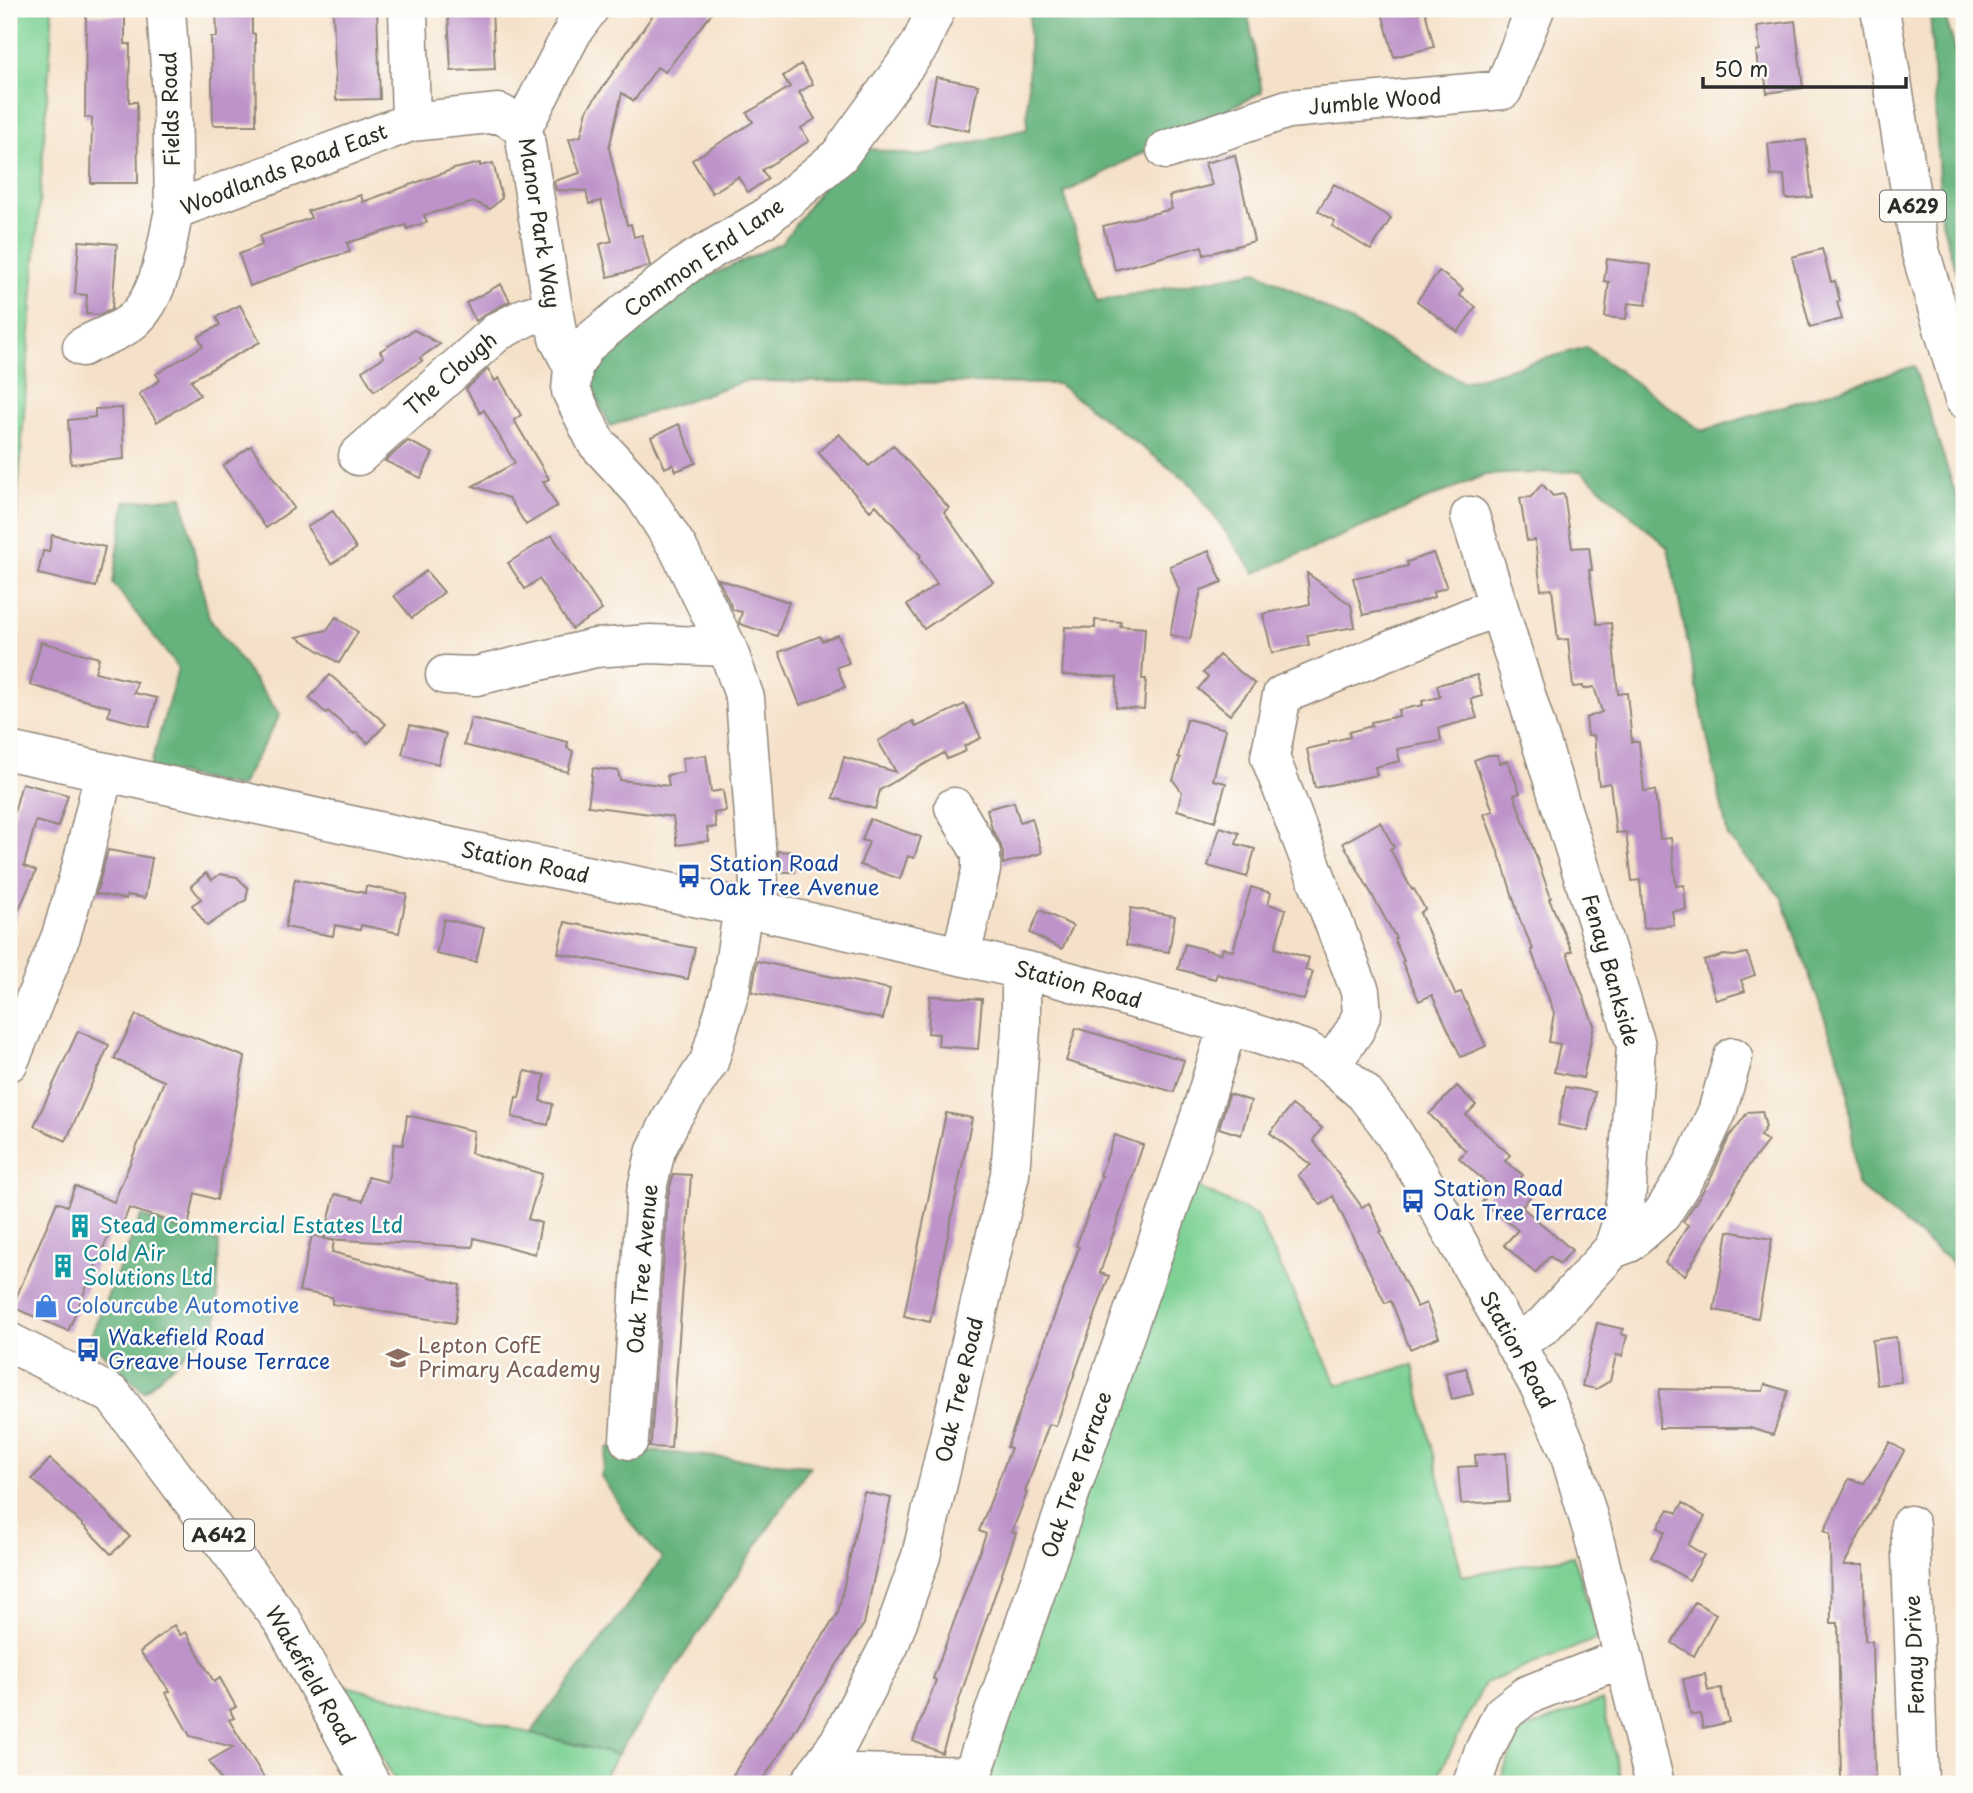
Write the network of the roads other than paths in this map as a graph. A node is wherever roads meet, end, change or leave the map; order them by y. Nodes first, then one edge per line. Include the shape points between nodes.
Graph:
1 (166, 9) edge
2 (408, 9) edge
3 (589, 9) edge
4 (936, 9) edge
5 (1535, 9) edge
6 (1880, 9) edge
7 (411, 122) junction
8 (523, 127) junction
9 (1166, 150) dead end
10 (174, 210) junction
11 (553, 309) junction
12 (82, 347) dead end
13 (573, 367) junction
14 (1964, 399) edge
15 (358, 456) dead end
16 (1469, 516) dead end
17 (1498, 606) junction
18 (727, 647) junction
19 (445, 676) dead end
20 (22, 755) edge
21 (104, 773) junction
22 (954, 807) dead end
23 (752, 908) junction
24 (961, 956) junction
25 (1021, 970) junction
26 (1228, 1026) junction
27 (1733, 1057) dead end
28 (9, 1062) edge
29 (1331, 1065) junction
30 (1613, 1249) junction
31 (9, 1342) edge
32 (1514, 1344) junction
33 (629, 1440) dead end
34 (1910, 1525) dead end
35 (1623, 1658) junction
36 (813, 1778) edge
37 (371, 1784) edge
38 (1472, 1784) edge
39 (1655, 1784) edge
40 (1919, 1784) edge

1 - 10 main road, Fields Road
2 - 7 main road
3 - 8 main road, Manor Park Way
4 - 13 main road, Common End Lane via 920,45 839,156 765,218 689,263 632,307 586,345
5 - 9 main road, Jumble Wood via 1503,90 1288,110
6 - 14 main road, A629 via 1920,250
7 - 8 main road, Woodlands Road East via 499,113
7 - 10 main road, Woodlands Road East
8 - 11 main road, Manor Park Way
10 - 12 main road, Woodlands Road East via 149,303 128,325
11 - 13 main road, Manor Park Way via 558,338
11 - 15 main road, The Clough via 497,332
13 - 18 main road via 571,391 596,442 642,492 678,548
16 - 17 main road, Fenay Bankside
17 - 29 main road via 1282,695 1270,757 1360,991 1362,1013
17 - 30 main road, Fenay Bankside via 1636,1045 1627,1189
18 - 19 main road via 650,644 594,648 476,676
18 - 23 main road via 745,698
20 - 21 main road, Station Road
21 - 23 main road, Station Road
21 - 28 main road via 61,936
22 - 24 main road via 981,853
23 - 24 main road, Station Road
23 - 33 main road, Oak Tree Avenue via 709,1062 656,1150 646,1193
24 - 25 main road, Station Road
25 - 26 main road, Station Road
25 - 36 main road, Oak Tree Road via 1010,1174 921,1556 890,1644 839,1742
26 - 29 main road, Station Road via 1306,1050
26 - 36 main road, Oak Tree Terrace via 972,1776
27 - 30 main road via 1717,1112 1692,1166 1662,1214 1629,1243
29 - 32 main road, Station Road via 1364,1093 1388,1124
30 - 32 main road, Fenay Bankside via 1544,1325
31 - 37 main road, Wakefield Road / A642 via 113,1395 284,1623
32 - 35 main road, Station Road via 1568,1449
34 - 40 main road, Fenay Drive
35 - 38 main road via 1527,1695 1502,1714
35 - 39 main road, Station Road

